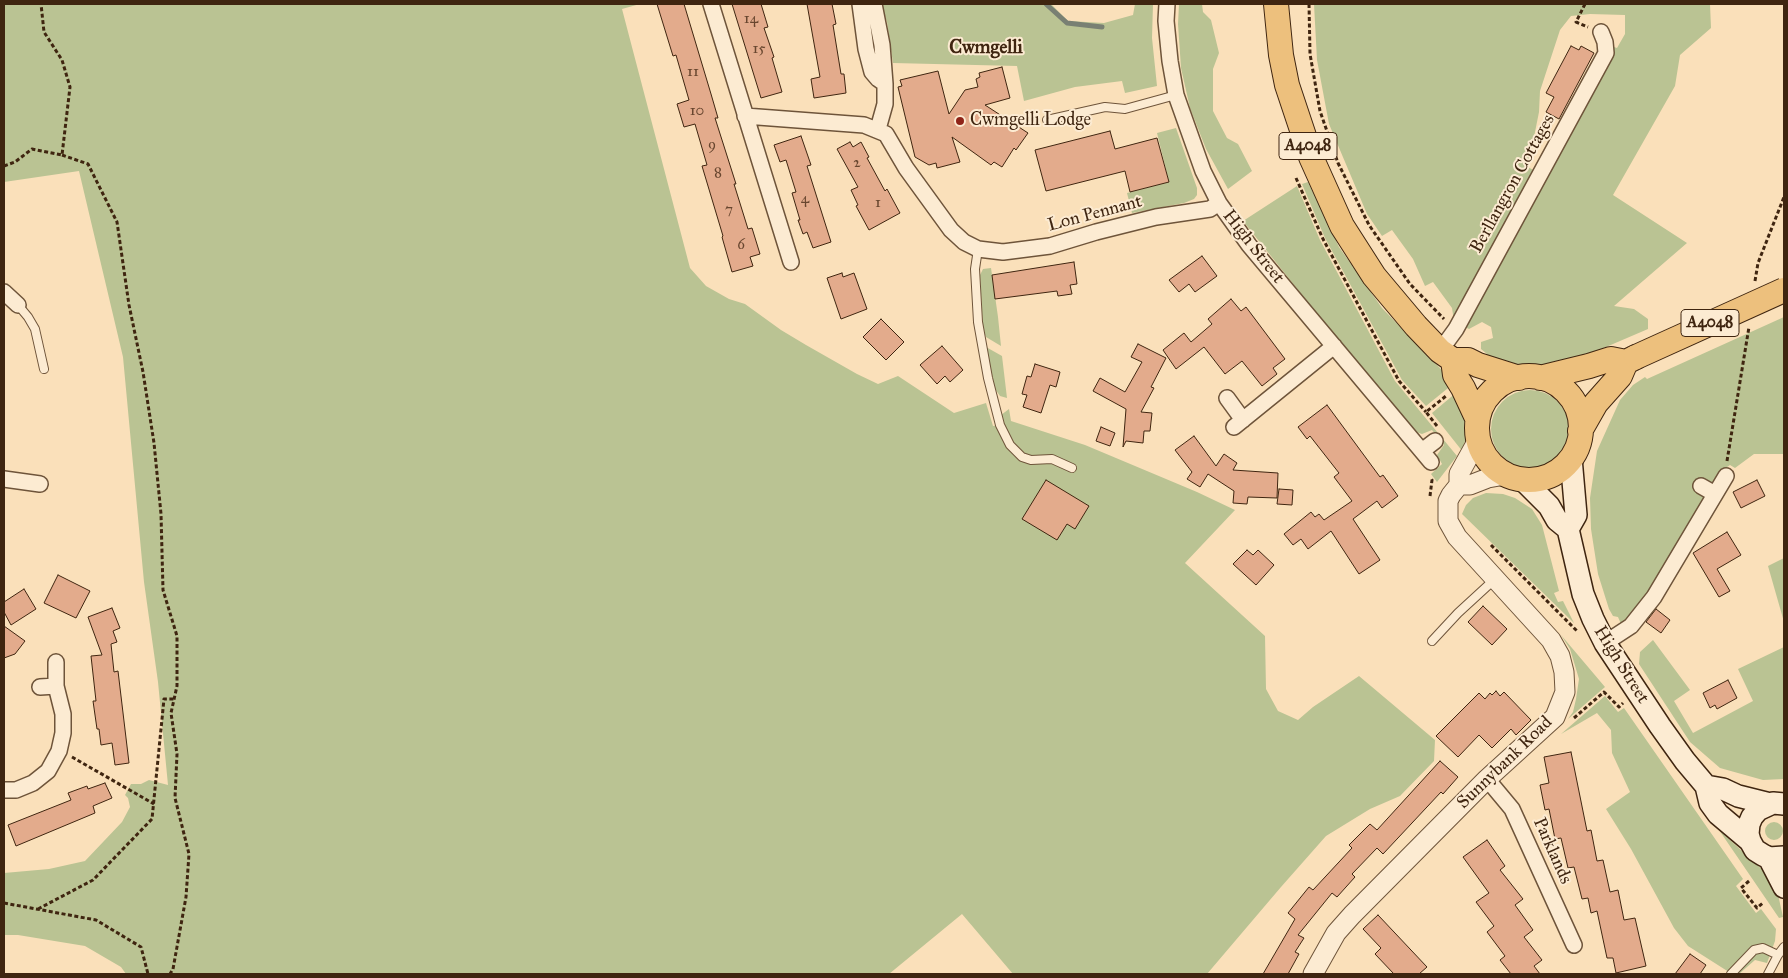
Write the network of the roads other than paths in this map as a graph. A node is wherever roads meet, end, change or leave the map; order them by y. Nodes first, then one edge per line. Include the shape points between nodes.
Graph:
1 (711, 4) edge
2 (860, 4) edge
3 (874, 4) edge
4 (1167, 4) edge
5 (1276, 4) edge
6 (1601, 32) road end
7 (886, 84) junction
8 (1176, 95) junction
9 (745, 116) junction
10 (1047, 120) dead end
11 (878, 129) junction
12 (1219, 203) junction
13 (978, 249) junction
14 (791, 262) dead end
15 (1784, 290) edge
16 (4, 292) edge
17 (18, 305) joint
18 (1334, 346) junction
19 (1446, 355) junction
20 (1631, 360) junction
21 (44, 369) dead end
22 (1529, 378) junction
23 (1226, 398) dead end
24 (1477, 429) junction
25 (1580, 431) junction
26 (1438, 436) road end
27 (1571, 458) junction
28 (1072, 468) dead end
29 (1726, 476) road end
30 (1514, 477) junction
31 (4, 479) edge
32 (40, 484) dead end
33 (1459, 485) junction
34 (1701, 486) dead end
35 (1715, 494) junction
36 (1568, 529) junction
37 (1495, 579) junction
38 (1432, 642) dead end
39 (1605, 643) junction
40 (56, 662) dead end
41 (1487, 780) junction
42 (1706, 786) junction
43 (4, 790) edge
44 (1780, 804) edge
45 (1750, 841) junction
46 (1777, 858) edge
47 (1784, 887) edge
48 (1574, 945) dead end
49 (1784, 948) edge
50 (1778, 955) junction
51 (1316, 973) edge
52 (1731, 974) edge
53 (1768, 974) edge

1 - 9 street
2 - 7 street via 872,72
3 - 7 street
4 - 8 street, High Street via 1166,21
5 - 19 main road, A4048 via 1287,85 1311,157 1342,226 1393,301
6 - 19 street, Berllangron Cottages via 1606,52 1456,329
7 - 11 street via 885,104
8 - 10 lane via 1125,109 1105,107
8 - 12 street, High Street via 1203,171
9 - 11 street via 864,125
9 - 14 street
11 - 13 street, Lon Pennant via 886,134 906,168 951,230
12 - 13 street, Lon Pennant via 1210,209 1156,217 1050,246 1002,252
12 - 18 street, High Street via 1249,245
13 - 28 lane via 975,268 978,322 998,418 1010,445 1022,457 1052,459
15 - 20 main road, A4048, bridge
16 - 17 street
17 - 21 lane via 35,329
18 - 23 street via 1238,424
18 - 26 street, High Street via 1426,456
19 - 22 main road
19 - 24 main road, A4048 via 1463,388
20 - 22 main road, A4048 via 1611,359
20 - 25 main road via 1596,403
22 - 24 main road via 1504,382 1490,394 1484,401
22 - 25 main road via 1549,379 1570,397 1579,414
24 - 30 main road via 1484,453 1494,468
24 - 33 street, Sunnybank Road via 1467,462 1459,474
25 - 27 main road
27 - 30 main road via 1550,476 1533,481
27 - 36 main road via 1576,516
29 - 35 street
30 - 33 street via 1488,478 1470,485
30 - 36 main road, High Street via 1549,506 1557,520
31 - 32 street
33 - 37 street, Sunnybank Road via 1448,502 1450,528
34 - 35 street
35 - 39 street via 1654,597 1630,626
36 - 39 main road, High Street via 1583,594
37 - 38 lane
37 - 41 street, Sunnybank Road via 1551,640 1560,656 1565,692 1555,717
39 - 42 main road, High Street via 1665,733
40 - 43 street via 48,686 63,714 59,751 48,771 33,783 16,790
41 - 48 street, Parklands via 1512,809
41 - 51 street, Sunnybank Road via 1352,914 1336,933
42 - 44 main road
42 - 45 main road, High Street via 1710,803 1718,814
44 - 45 main road via 1758,810 1752,817 1748,834
45 - 46 main road, High Street via 1755,850
46 - 47 main road
49 - 50 lane
50 - 52 lane via 1763,948 1754,950
50 - 53 lane

